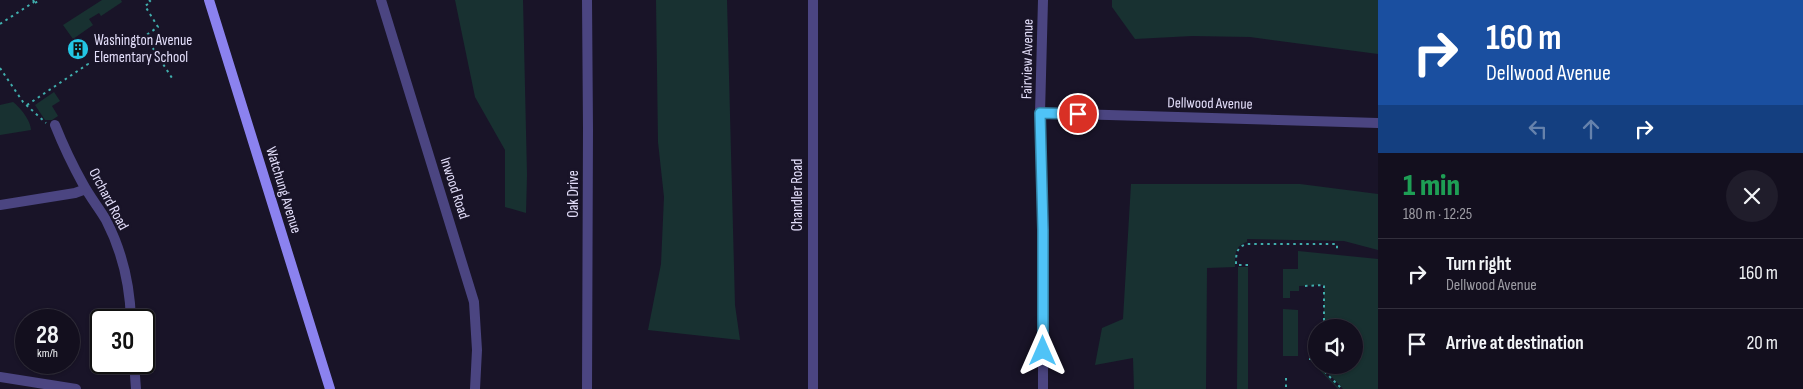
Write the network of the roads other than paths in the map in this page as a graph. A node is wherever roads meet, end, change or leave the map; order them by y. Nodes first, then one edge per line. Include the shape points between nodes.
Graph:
1 (209, 0) edge
2 (380, 0) edge
3 (587, 0) edge
4 (813, 0) edge
5 (1043, 0) edge
6 (1040, 113) junction
7 (1378, 123) edge
8 (51, 126) road end
9 (86, 188) junction
10 (0, 204) edge
11 (131, 309) edge
12 (135, 374) edge
13 (0, 377) edge
14 (76, 389) edge
15 (136, 389) edge
16 (330, 389) edge
17 (474, 389) edge
18 (586, 389) edge
19 (813, 389) edge
20 (1043, 389) edge

1 - 16 main road, Watchung Avenue
2 - 17 street, Inwood Road via 474,302 477,350
3 - 18 street, Oak Drive
4 - 19 street, Chandler Road
5 - 6 street, Fairview Avenue
6 - 7 street, Dellwood Avenue
6 - 20 street, Fairview Avenue
8 - 9 street, Orchard Road
9 - 10 street via 75,193
9 - 11 street, Orchard Road via 107,222 123,262
12 - 15 street
13 - 14 street

